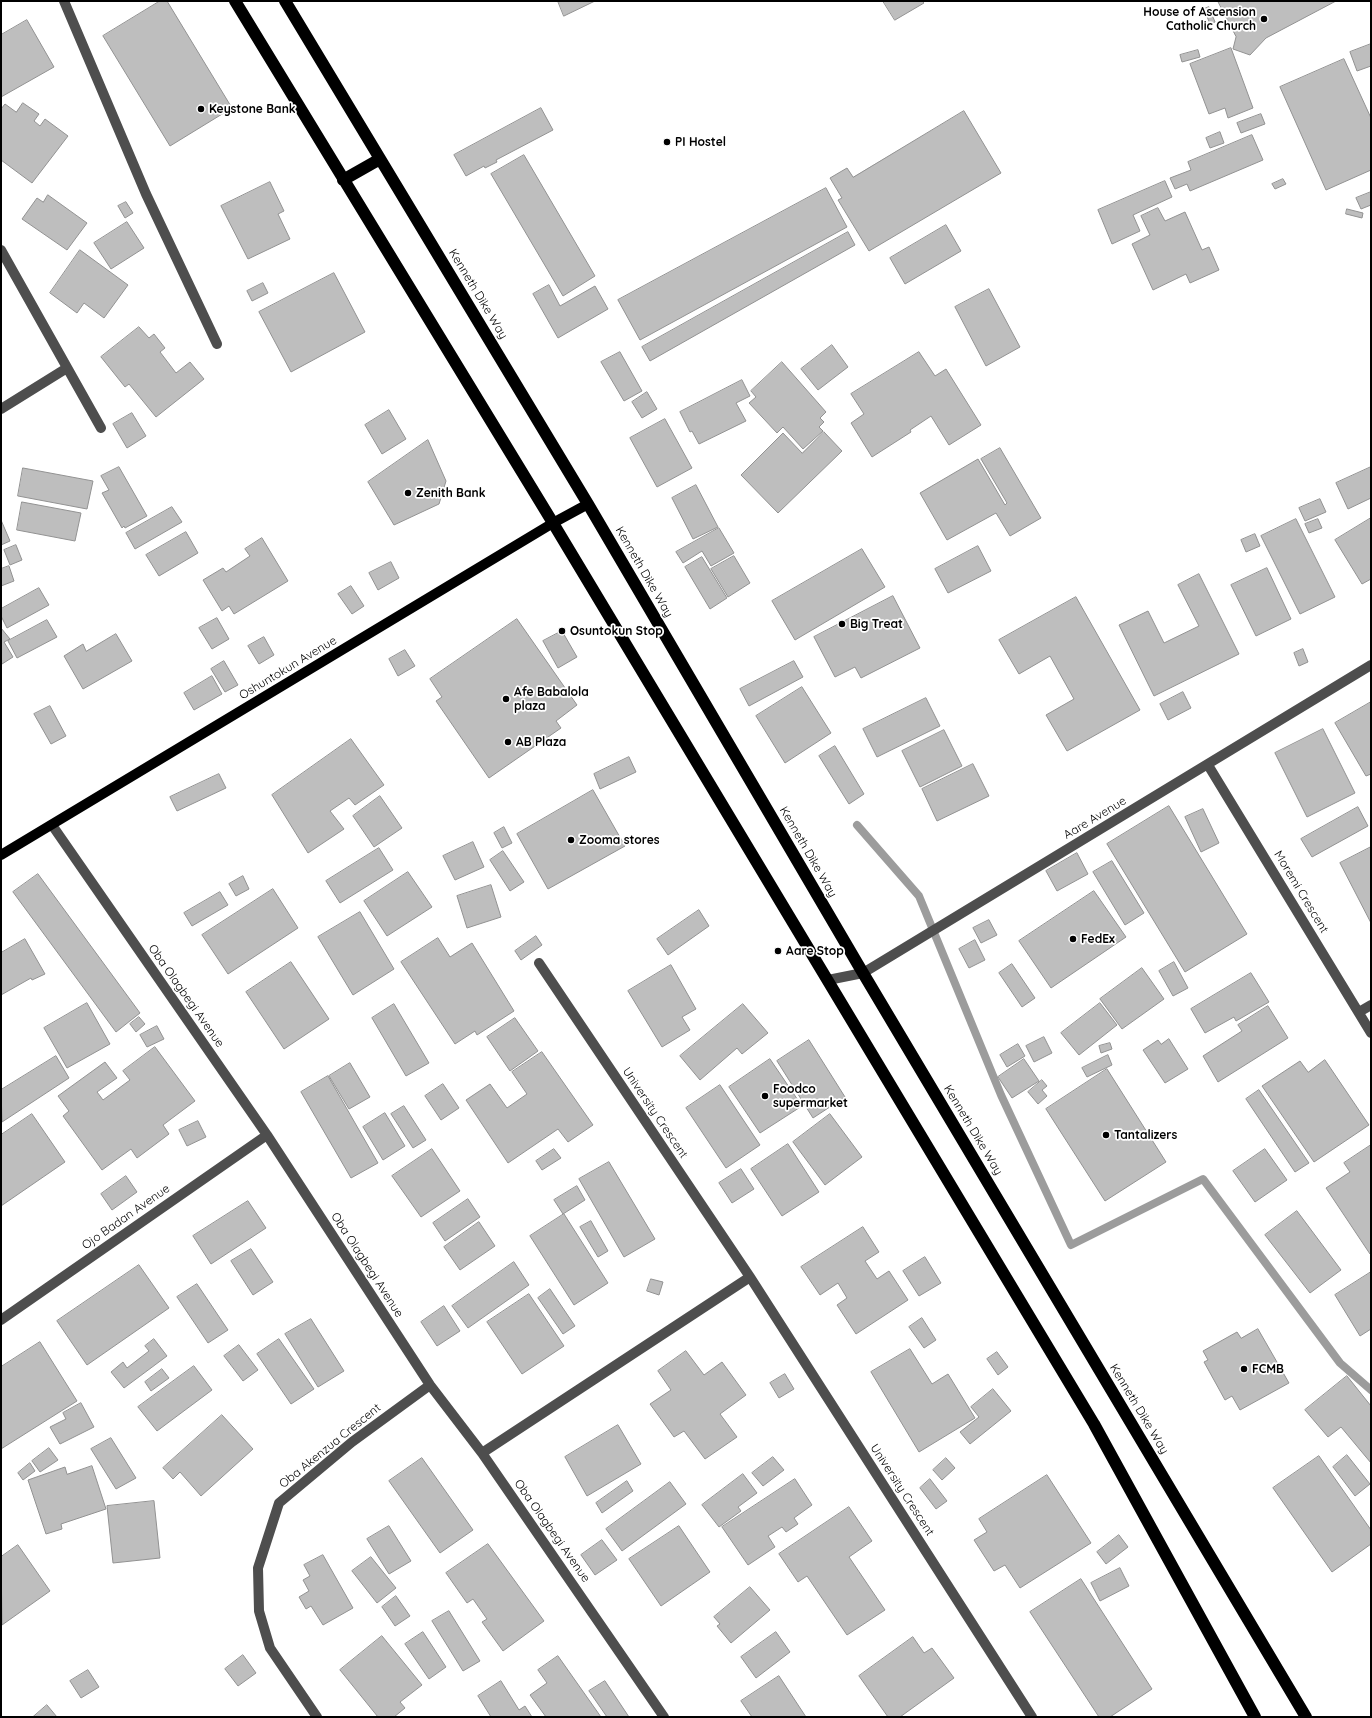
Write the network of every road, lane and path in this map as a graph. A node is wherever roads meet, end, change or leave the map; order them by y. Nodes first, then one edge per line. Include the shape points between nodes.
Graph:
1 (64, 1) edge
2 (235, 1) edge
3 (285, 1) edge
4 (380, 159) junction
5 (343, 180) junction
6 (1, 250) edge
7 (217, 344) dead end
8 (67, 368) junction
9 (1, 409) edge
10 (101, 428) dead end
11 (588, 504) junction
12 (553, 523) junction
13 (1371, 665) edge
14 (1208, 765) junction
15 (52, 825) junction
16 (1, 855) edge
17 (539, 963) dead end
18 (863, 973) junction
19 (828, 980) junction
20 (1371, 1005) edge
21 (1359, 1012) junction
22 (1371, 1033) edge
23 (267, 1135) junction
24 (750, 1277) junction
25 (1, 1320) edge
26 (430, 1385) junction
27 (482, 1453) junction
28 (317, 1717) edge
29 (664, 1717) edge
30 (1032, 1717) edge
31 (1255, 1717) edge
32 (1306, 1717) edge

1 - 7 street via 146,194
2 - 5 highway
3 - 4 highway, Kenneth Dike Way
4 - 5 highway
4 - 11 highway, Kenneth Dike Way
5 - 12 highway
6 - 8 street
8 - 9 street
8 - 10 street
11 - 12 main road, Oshuntokun Avenue
11 - 18 highway, Kenneth Dike Way
12 - 15 main road, Oshuntokun Avenue
12 - 19 highway
13 - 14 street, Aare Avenue
14 - 18 street, Aare Avenue
14 - 21 street, Moremi Crescent
15 - 16 main road, Oshuntokun Avenue
15 - 23 street, Oba Olagbegi Avenue
17 - 24 street, University Crescent
18 - 19 street, Aare Avenue
18 - 32 highway, Kenneth Dike Way
19 - 31 highway via 1094,1424
20 - 21 street
21 - 22 street, Moremi Crescent
23 - 25 street, Ojo Badan Avenue
23 - 26 street, Oba Olagbegi Avenue
24 - 27 street
24 - 30 street, University Crescent
26 - 27 street, Oba Olagbegi Avenue
26 - 28 street, Oba Akenzua Crescent via 352,1442 279,1503 258,1568 259,1611 270,1648
27 - 29 street, Oba Olagbegi Avenue

